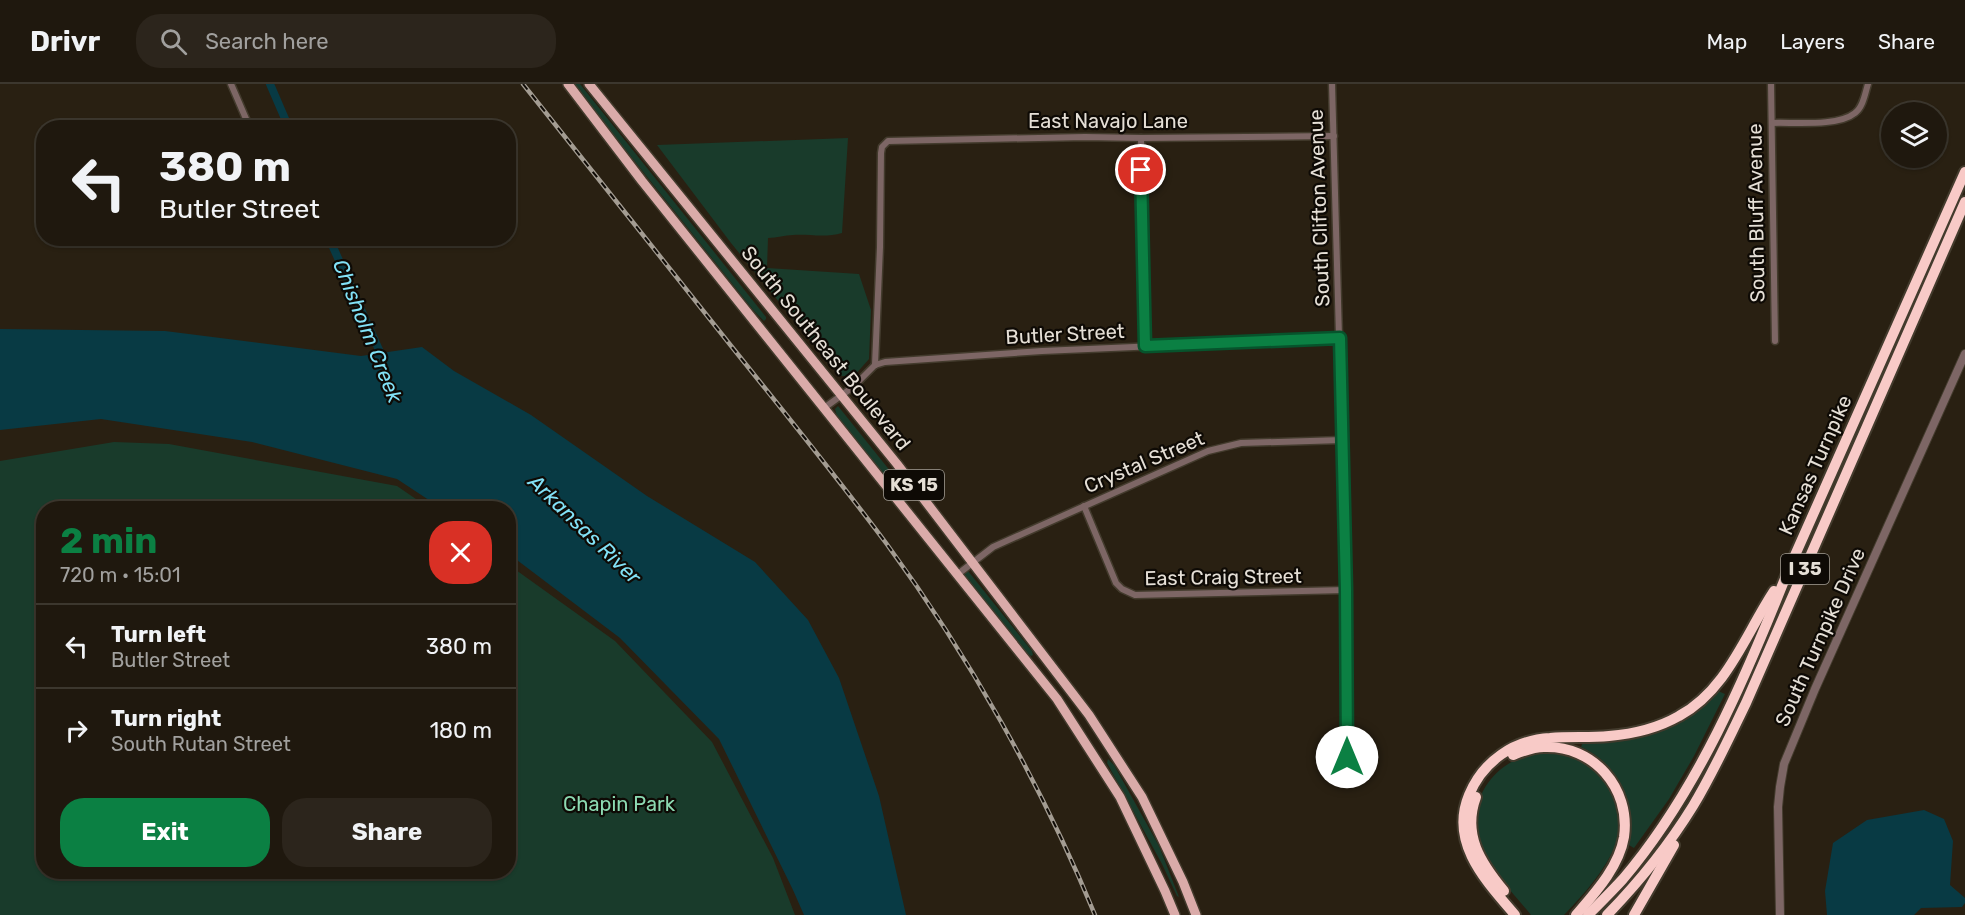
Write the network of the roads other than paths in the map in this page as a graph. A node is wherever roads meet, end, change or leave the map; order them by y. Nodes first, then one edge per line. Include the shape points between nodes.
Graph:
1 (231, 84) edge
2 (568, 84) edge
3 (589, 84) edge
4 (1332, 84) edge
5 (1771, 84) edge
6 (1868, 84) edge
7 (247, 120) edge
8 (1772, 123) junction
9 (1334, 136) junction
10 (1141, 138) junction
11 (1965, 172) edge
12 (1965, 202) edge
13 (1340, 338) junction
14 (1775, 341) dead end
15 (1145, 346) junction
16 (1965, 354) edge
17 (875, 365) junction
18 (841, 395) junction
19 (824, 408) junction
20 (1342, 440) junction
21 (1084, 506) junction
22 (972, 561) junction
23 (1788, 571) junction
24 (958, 574) junction
25 (1346, 590) junction
26 (1347, 763) dead end
27 (1714, 768) junction
28 (1175, 915) edge
29 (1197, 915) edge
30 (1515, 915) edge
31 (1523, 915) edge
32 (1576, 915) edge
33 (1588, 915) edge
34 (1607, 915) edge
35 (1634, 915) edge
36 (1780, 915) edge

1 - 7 street
2 - 19 main road, South Southeast Boulevard / KS 15
3 - 18 main road, South Southeast Boulevard / KS 15
4 - 9 street, South Clifton Avenue
5 - 8 street, South Bluff Avenue
6 - 8 street via 1860,108 1847,118
8 - 14 street, South Bluff Avenue
9 - 10 street, East Navajo Lane
9 - 13 street, South Clifton Avenue
10 - 15 street
10 - 17 street, East Navajo Lane via 892,139 884,143
11 - 23 highway, Kansas Turnpike / I 35
12 - 27 highway, Kansas Turnpike / I 35
13 - 15 street, Butler Street
13 - 20 street, South Clifton Avenue
15 - 17 street, Butler Street
16 - 36 street, South Turnpike Drive via 1784,764 1778,807
17 - 18 street
18 - 19 street
18 - 22 main road, South Southeast Boulevard / KS 15
19 - 24 main road, South Southeast Boulevard / KS 15
20 - 21 street, Crystal Street via 1228,445 1184,460
20 - 25 street, South Clifton Avenue
21 - 22 street, Crystal Street via 993,547
21 - 25 street, East Craig Street via 1116,583 1135,596
22 - 24 street, Crystal Street
22 - 29 main road, South Southeast Boulevard / KS 15 via 1089,715 1142,797
23 - 30 highway via 1733,662 1698,704 1664,724 1629,733 1523,743 1494,759 1479,776 1464,812 1467,845 1481,874
23 - 33 highway, Kansas Turnpike / I 35 via 1719,727 1678,802 1623,879
24 - 28 main road, South Southeast Boulevard / KS 15 via 1057,699 1120,797
25 - 26 street, South Clifton Avenue
27 - 34 highway, Kansas Turnpike / I 35 via 1669,842
27 - 35 highway via 1702,798
31 - 32 highway via 1475,849 1471,818 1487,776 1510,756 1541,747 1574,750 1587,756 1607,774 1622,801 1624,837 1619,855

